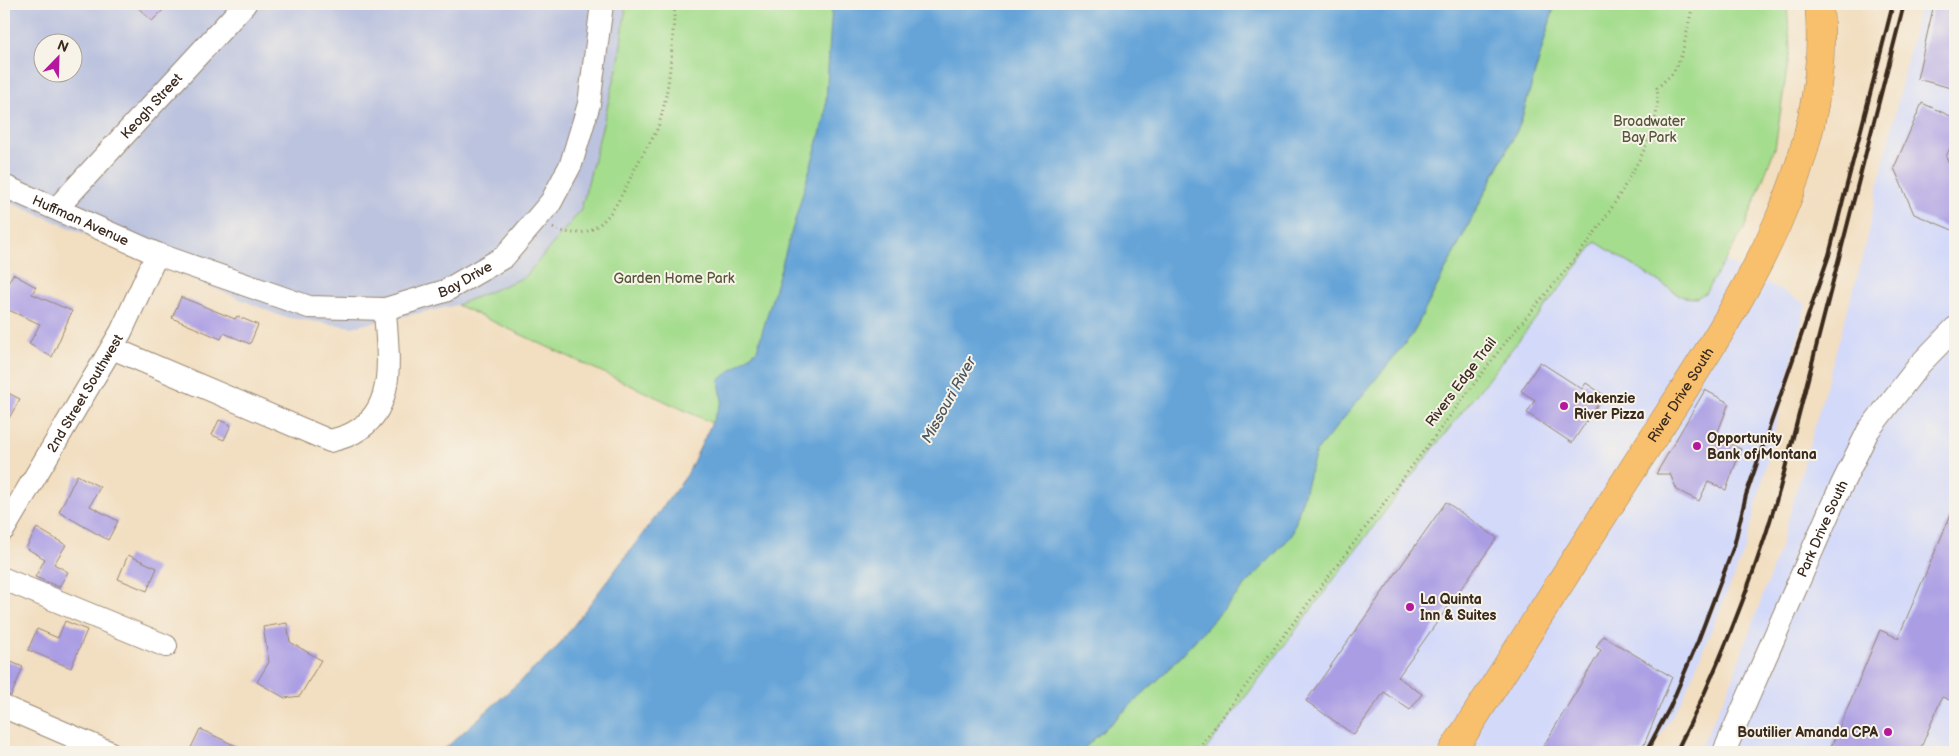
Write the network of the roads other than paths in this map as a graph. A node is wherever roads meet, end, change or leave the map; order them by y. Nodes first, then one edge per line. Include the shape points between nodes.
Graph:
1 (245, 4) edge
2 (602, 4) edge
3 (1819, 4) edge
4 (4, 186) edge
5 (57, 208) junction
6 (156, 254) junction
7 (385, 309) junction
8 (1955, 328) edge
9 (112, 348) junction
10 (4, 529) edge
11 (4, 578) edge
12 (166, 646) dead end
13 (4, 707) edge
14 (109, 752) edge
15 (1452, 752) edge
16 (1724, 752) edge

1 - 5 street, Keogh Street
2 - 7 street, Bay Drive via 590,104 571,164 551,202 504,257 445,291
3 - 15 main road, River Drive South via 1818,92 1799,166 1782,215 1714,342
4 - 5 street, Huffman Avenue
5 - 6 street, Huffman Avenue
6 - 7 street, Bay Drive via 309,307
6 - 9 street, 2nd Street Southwest
7 - 9 street via 389,376 378,411 353,433 330,441
8 - 16 street, Park Drive South via 1920,364 1868,431
9 - 10 street, 2nd Street Southwest
11 - 12 street
13 - 14 street

